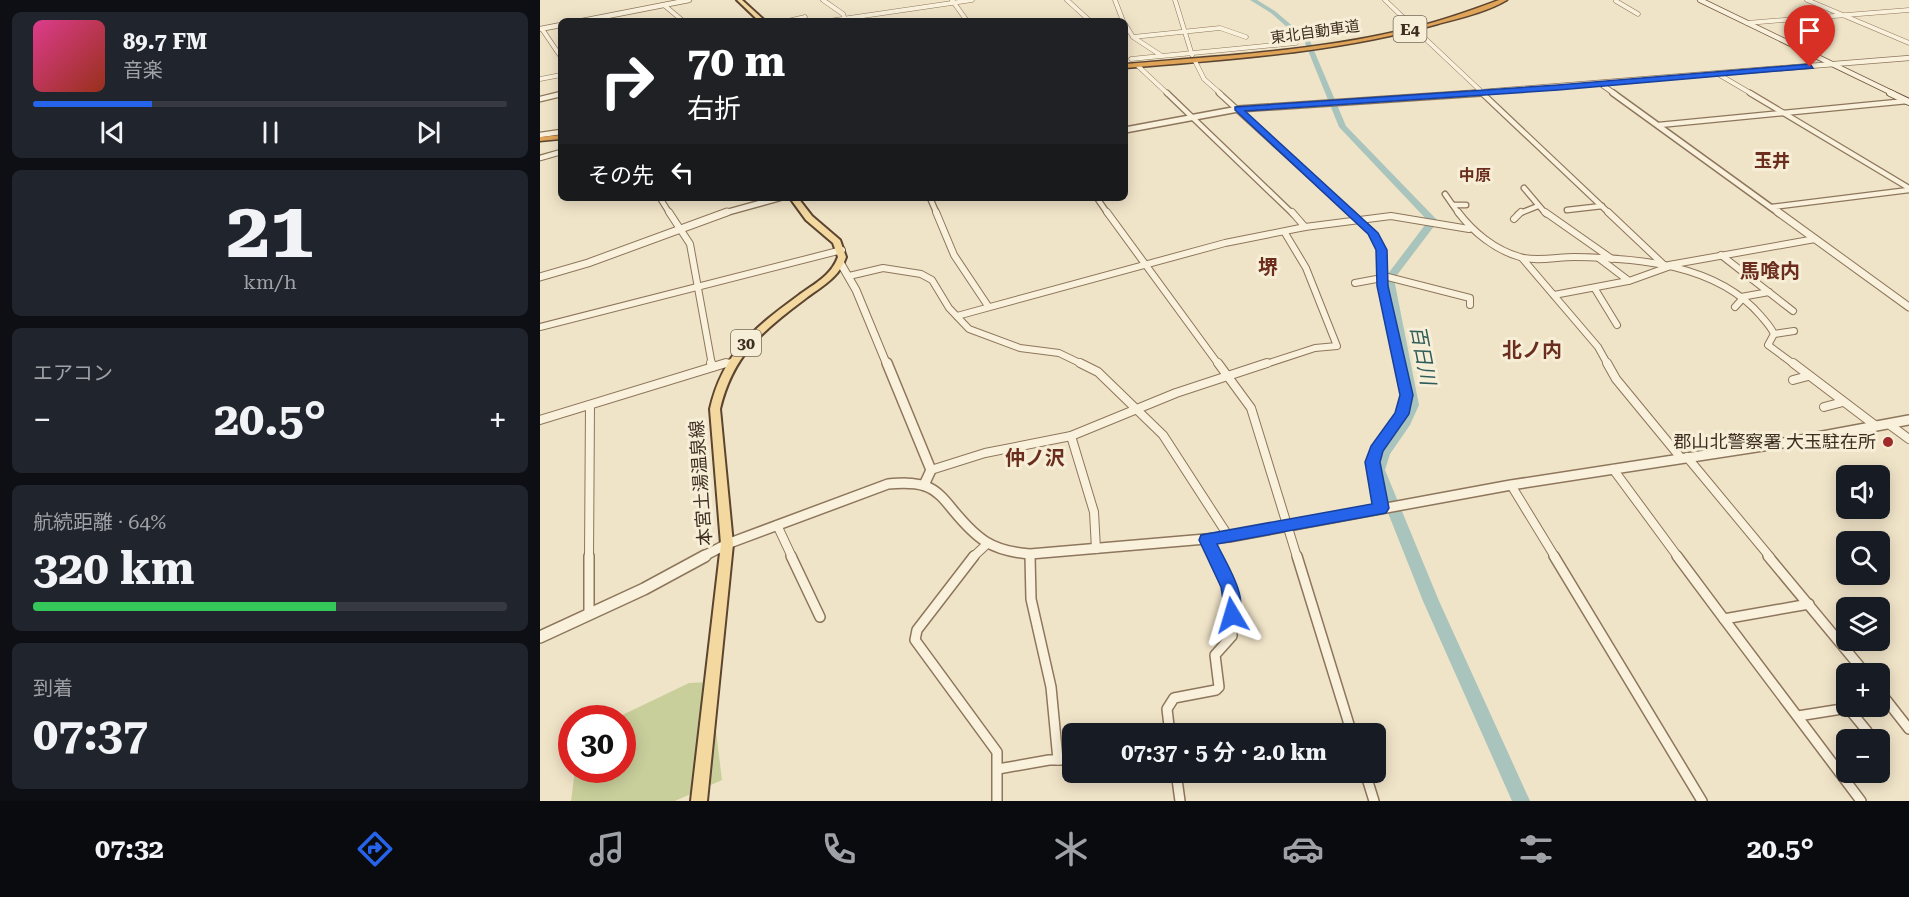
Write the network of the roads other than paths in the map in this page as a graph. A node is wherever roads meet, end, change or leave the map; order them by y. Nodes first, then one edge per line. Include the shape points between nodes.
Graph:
1 (689, 0) edge
2 (739, 0) edge
3 (823, 0) edge
4 (972, 0) edge
5 (1067, 0) edge
6 (1115, 0) edge
7 (1175, 0) edge
8 (1386, 0) edge
9 (1496, 0) edge
10 (1504, 0) edge
11 (1700, 0) edge
12 (1807, 0) edge
13 (953, 1) edge
14 (1616, 1) edge
15 (664, 5) junction
16 (1909, 10) edge
17 (1638, 14) dead end
18 (1842, 15) junction
19 (805, 17) dead end
20 (597, 18) edge
21 (679, 18) edge
22 (759, 18) edge
23 (801, 18) edge
24 (844, 18) edge
25 (856, 18) edge
26 (965, 18) edge
27 (1087, 18) edge
28 (1122, 18) edge
29 (1747, 23) junction
30 (1411, 25) dead end
31 (558, 26) edge
32 (541, 29) edge
33 (1128, 29) edge
34 (1416, 30) dead end
35 (1185, 33) junction
36 (1133, 37) junction
37 (1246, 37) dead end
38 (1909, 43) edge
39 (1299, 46) junction
40 (1313, 46) junction
41 (558, 53) edge
42 (1191, 54) junction
43 (1162, 56) junction
44 (1909, 58) edge
45 (1195, 61) dead end
46 (1128, 62) edge
47 (1833, 65) junction
48 (1138, 66) dead end
49 (1718, 74) junction
50 (558, 76) edge
51 (540, 80) edge
52 (1602, 84) junction
53 (1483, 93) junction
54 (558, 95) edge
55 (540, 99) edge
56 (1908, 100) edge
57 (1238, 109) junction
58 (1784, 113) junction
59 (1191, 116) junction
60 (1659, 125) junction
61 (1128, 129) edge
62 (558, 132) edge
63 (540, 135) edge
64 (558, 138) edge
65 (540, 141) edge
66 (558, 153) edge
67 (540, 158) edge
68 (1524, 188) dead end
69 (1909, 189) edge
70 (1445, 194) dead end
71 (662, 201) edge
72 (769, 201) edge
73 (796, 201) edge
74 (931, 201) edge
75 (1099, 201) edge
76 (1453, 205) junction
77 (1466, 205) dead end
78 (1538, 206) junction
79 (1602, 206) junction
80 (1772, 207) junction
81 (1567, 210) dead end
82 (1514, 219) dead end
83 (1360, 221) junction
84 (1305, 227) junction
85 (681, 228) junction
86 (1469, 229) junction
87 (1285, 233) junction
88 (1815, 239) junction
89 (1642, 244) junction
90 (1633, 246) dead end
91 (842, 250) junction
92 (1721, 255) junction
93 (1522, 258) junction
94 (1600, 259) junction
95 (1616, 261) junction
96 (841, 264) junction
97 (1146, 264) junction
98 (1668, 267) junction
99 (849, 276) junction
100 (540, 277) edge
101 (1387, 277) junction
102 (1629, 281) junction
103 (1355, 283) dead end
104 (698, 285) junction
105 (1595, 289) junction
106 (1769, 292) junction
107 (1554, 295) junction
108 (1742, 297) junction
109 (1470, 305) dead end
110 (988, 306) junction
111 (1735, 307) dead end
112 (1909, 307) edge
113 (1793, 311) dead end
114 (957, 316) junction
115 (1617, 325) dead end
116 (540, 327) edge
117 (1794, 331) dead end
118 (1774, 334) junction
119 (731, 363) junction
120 (712, 367) junction
121 (1228, 376) junction
122 (1808, 376) junction
123 (1793, 380) dead end
124 (1843, 402) junction
125 (590, 405) junction
126 (1824, 407) dead end
127 (1136, 409) junction
128 (540, 420) edge
129 (1909, 420) edge
130 (1890, 424) junction
131 (1876, 426) junction
132 (1071, 436) junction
133 (1909, 439) edge
134 (1684, 458) junction
135 (1613, 469) junction
136 (931, 470) junction
137 (924, 485) junction
138 (1511, 486) junction
139 (1384, 508) junction
140 (777, 525) junction
141 (1288, 526) junction
142 (1229, 537) junction
143 (1207, 540) junction
144 (727, 544) junction
145 (987, 544) junction
146 (1096, 549) junction
147 (1030, 555) junction
148 (1809, 604) junction
149 (589, 614) junction
150 (820, 617) dead end
151 (1724, 619) junction
152 (540, 637) edge
153 (1857, 663) edge
154 (1890, 705) edge
155 (1798, 716) junction
156 (1169, 723) edge
157 (1349, 723) edge
158 (1866, 729) edge
159 (1909, 729) edge
160 (1058, 760) junction
161 (1062, 760) edge
162 (998, 769) junction
163 (1178, 783) edge
164 (1368, 783) edge
165 (699, 801) edge
166 (997, 801) edge
167 (1180, 801) edge
168 (1374, 801) edge
169 (1702, 801) edge
170 (1861, 801) edge

1 - 15 street
2 - 22 main road
3 - 24 street
4 - 13 street
5 - 27 street
6 - 28 street
7 - 35 street
8 - 30 street
9 - 40 highway, 東北自動車道 / E4 via 1425,23
10 - 40 highway, 東北自動車道 / E4 via 1429,25
11 - 29 main road
12 - 18 street
13 - 25 street
13 - 26 street
14 - 17 street
15 - 20 street
15 - 21 street
16 - 18 street
18 - 29 street
18 - 38 street
19 - 23 street
29 - 47 main road
31 - 32 street
32 - 41 street
33 - 36 street
34 - 53 street
35 - 36 street
35 - 37 street via 1220,28
35 - 42 street
36 - 43 street
39 - 40 highway, 東北自動車道 / E4
39 - 42 street
39 - 46 highway, 東北自動車道 / E4
42 - 43 street
43 - 46 street
44 - 47 street
45 - 57 street via 1204,80
47 - 49 street
47 - 56 main road
48 - 59 street
49 - 52 street
49 - 58 street
50 - 51 street
52 - 53 street
52 - 60 street
53 - 57 street
53 - 79 street
54 - 55 street
56 - 58 street
57 - 59 street
57 - 83 street
58 - 60 street
58 - 69 street
59 - 61 street
59 - 84 street
60 - 80 street
62 - 63 street
64 - 65 highway
66 - 67 street
68 - 78 street
69 - 80 street
70 - 76 street
71 - 85 street
72 - 85 street
73 - 91 main road
74 - 110 street via 954,255
75 - 97 street
76 - 77 street
76 - 86 street
78 - 82 street via 1518,213
78 - 95 street
79 - 81 street
79 - 89 street
80 - 88 street
83 - 84 street
83 - 86 street via 1391,216
83 - 101 street via 1373,233
84 - 87 street
85 - 100 street
85 - 104 street via 690,244
86 - 93 street
87 - 97 street via 1225,243
87 - 121 street via 1306,268 1337,346 1315,348
88 - 92 street
88 - 112 street
89 - 90 street
89 - 98 street
91 - 96 main road
91 - 104 street
92 - 98 street
92 - 106 street
93 - 94 street
93 - 107 street
94 - 95 street
94 - 102 street
95 - 98 street
96 - 99 street
96 - 119 main road, 本宮土湯温泉線 / 30 via 759,330
97 - 110 street
97 - 121 street
98 - 102 street
98 - 108 street via 1695,274
99 - 114 street via 883,268 921,274 932,280
99 - 136 street
101 - 103 street
101 - 109 street via 1458,292 1470,298
101 - 139 street via 1407,395 1402,414 1372,462
102 - 105 street
104 - 116 street
104 - 120 street
105 - 107 street
105 - 115 street
106 - 108 street
106 - 113 street
107 - 134 street via 1605,356 1616,379
108 - 111 street
108 - 118 street
110 - 114 street
114 - 127 street via 977,334 1020,348 1059,353 1098,372
117 - 118 street
118 - 122 street via 1768,345
119 - 120 street
119 - 144 main road, 本宮土湯温泉線 / 30 via 722,378 715,409
120 - 125 street
121 - 127 street
121 - 141 street via 1251,408
122 - 123 street
122 - 124 street
124 - 126 street
124 - 131 street
125 - 128 street
125 - 149 street
127 - 132 street
127 - 142 street via 1163,435
129 - 130 street
130 - 131 street
130 - 133 street
131 - 134 street
132 - 136 street via 985,453
132 - 146 street via 1094,512
134 - 135 street
134 - 148 street
135 - 138 street
135 - 151 street
136 - 137 street
137 - 140 street via 908,482 877,487
137 - 145 street via 940,494
138 - 139 street
138 - 169 street
139 - 141 street
140 - 144 street
140 - 150 street
141 - 142 street
141 - 157 street
142 - 143 street
143 - 146 street
143 - 156 street via 1231,592 1233,631 1231,639 1215,655 1219,687 1174,699 1167,709
144 - 149 street
144 - 165 main road, 本宮土湯温泉線 / 30
145 - 147 street
145 - 162 street via 917,630 915,640 997,752
146 - 147 street
147 - 160 street via 1031,599 1051,687
148 - 151 street
148 - 153 street
149 - 152 street
151 - 155 street
154 - 159 street
155 - 158 street via 1848,708
155 - 170 street
160 - 161 street
160 - 162 street
162 - 166 street
163 - 167 street
164 - 168 street

